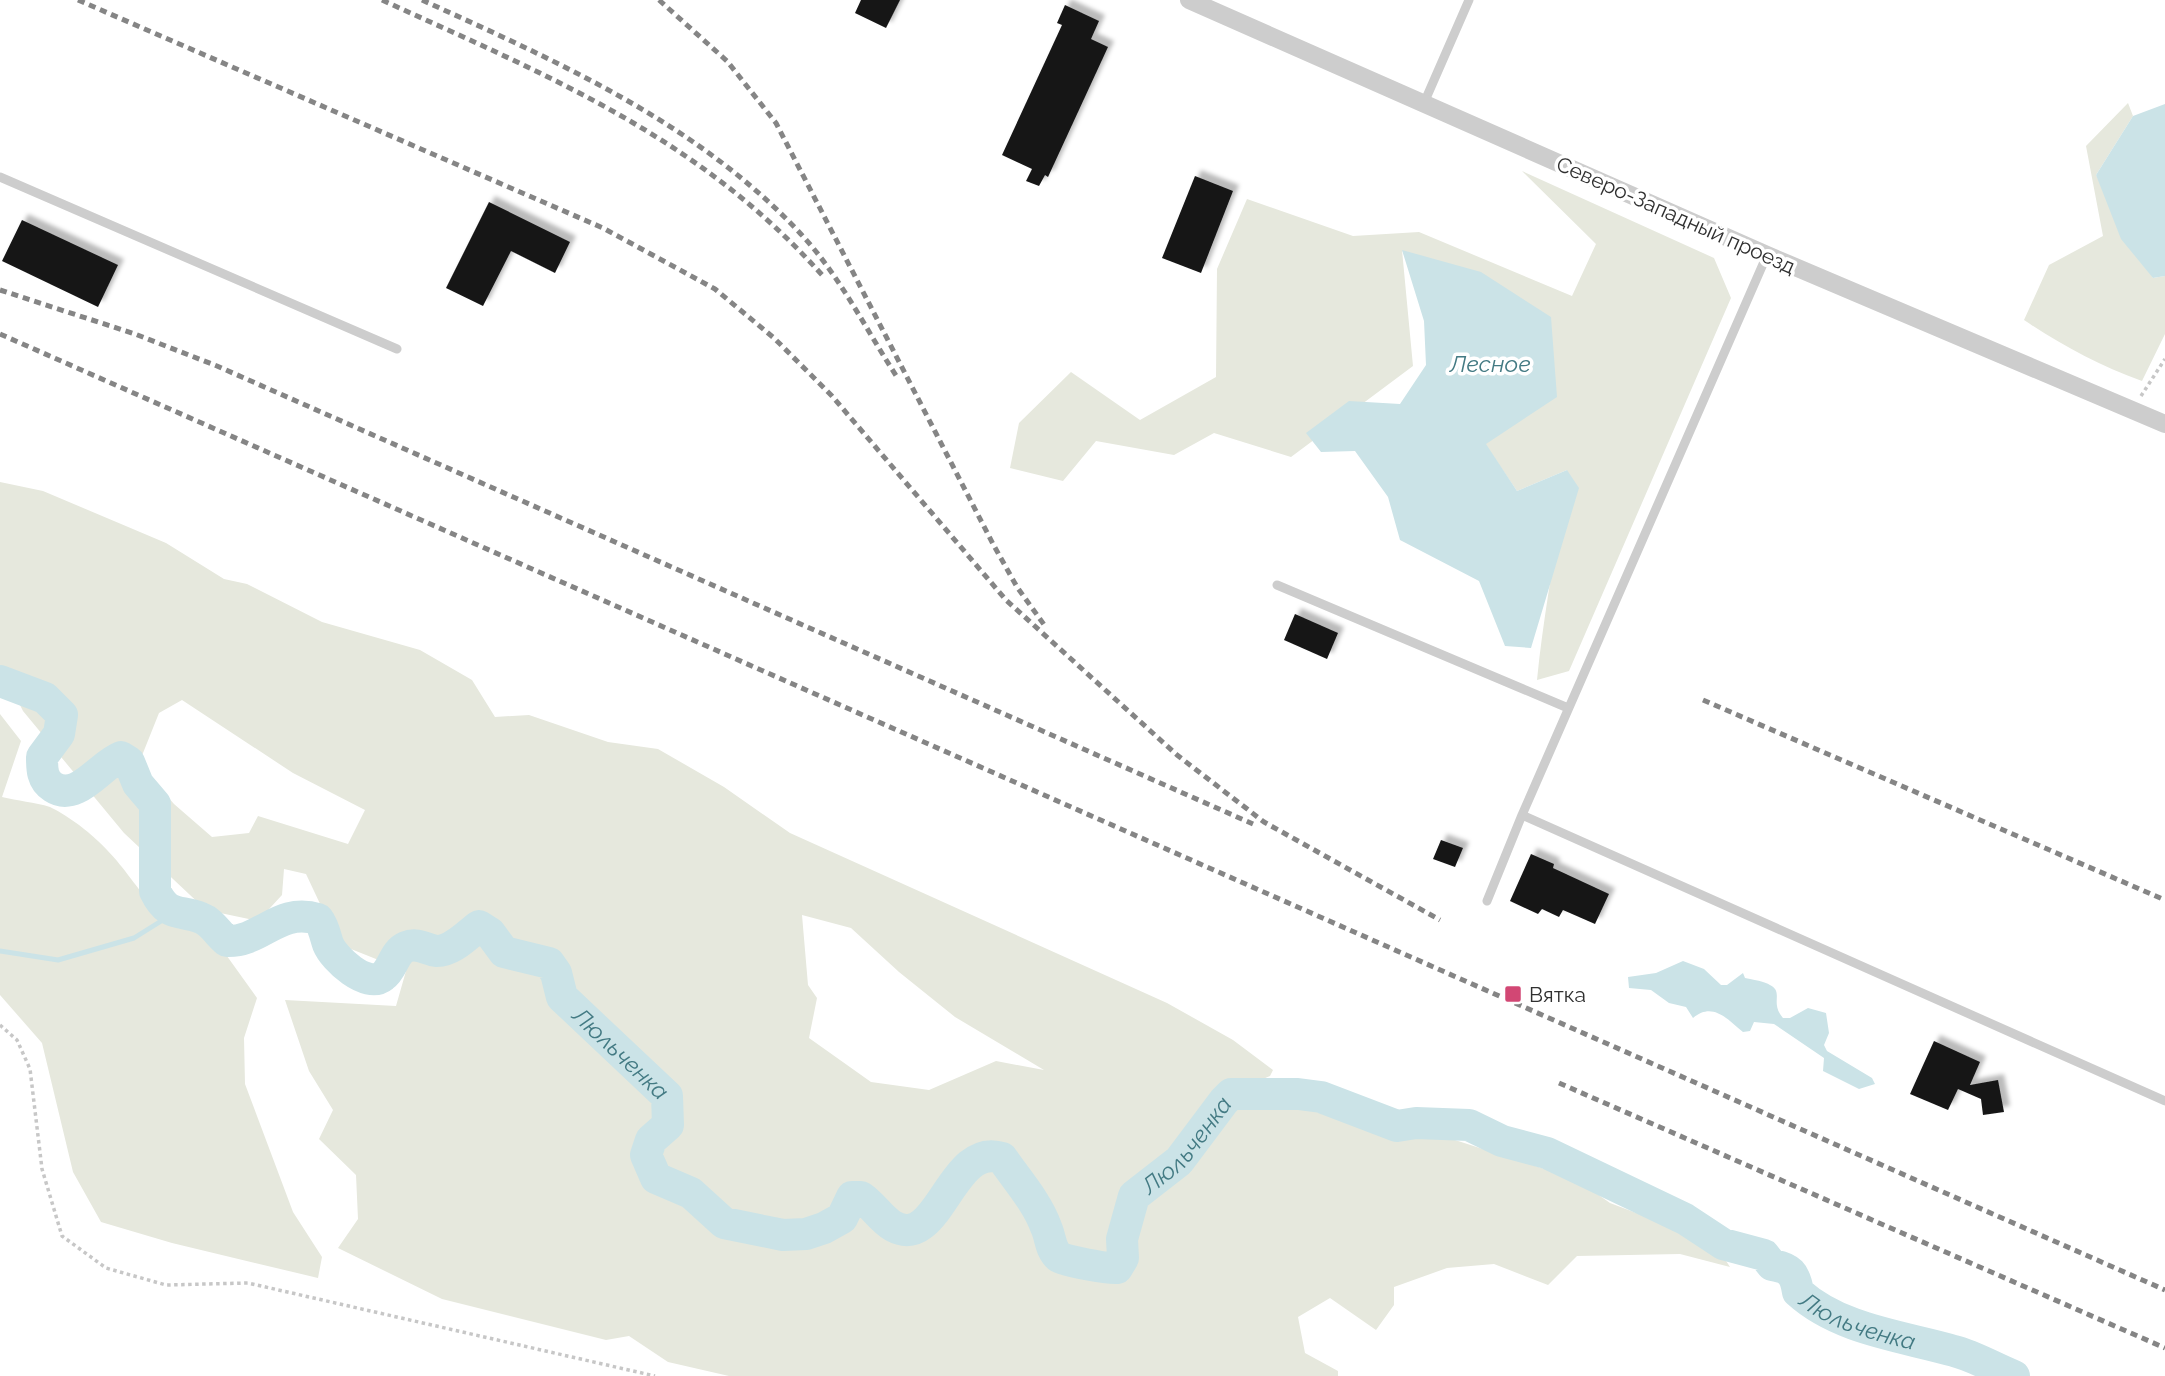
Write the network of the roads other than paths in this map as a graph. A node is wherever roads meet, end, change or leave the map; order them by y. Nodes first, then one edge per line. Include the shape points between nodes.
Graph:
1 (1189, 0) edge
2 (1469, 0) edge
3 (1424, 103) junction
4 (0, 177) edge
5 (1767, 255) junction
6 (397, 349) dead end
7 (2165, 424) edge
8 (1277, 585) dead end
9 (1568, 708) junction
10 (1522, 815) junction
11 (1487, 901) dead end
12 (2165, 1101) edge

1 - 3 street, Северо-Западный проезд
2 - 3 lane
3 - 5 street, Северо-Западный проезд
4 - 6 lane
5 - 7 street, Северо-Западный проезд
5 - 9 lane
8 - 9 lane
9 - 10 lane
10 - 11 lane
10 - 12 lane

